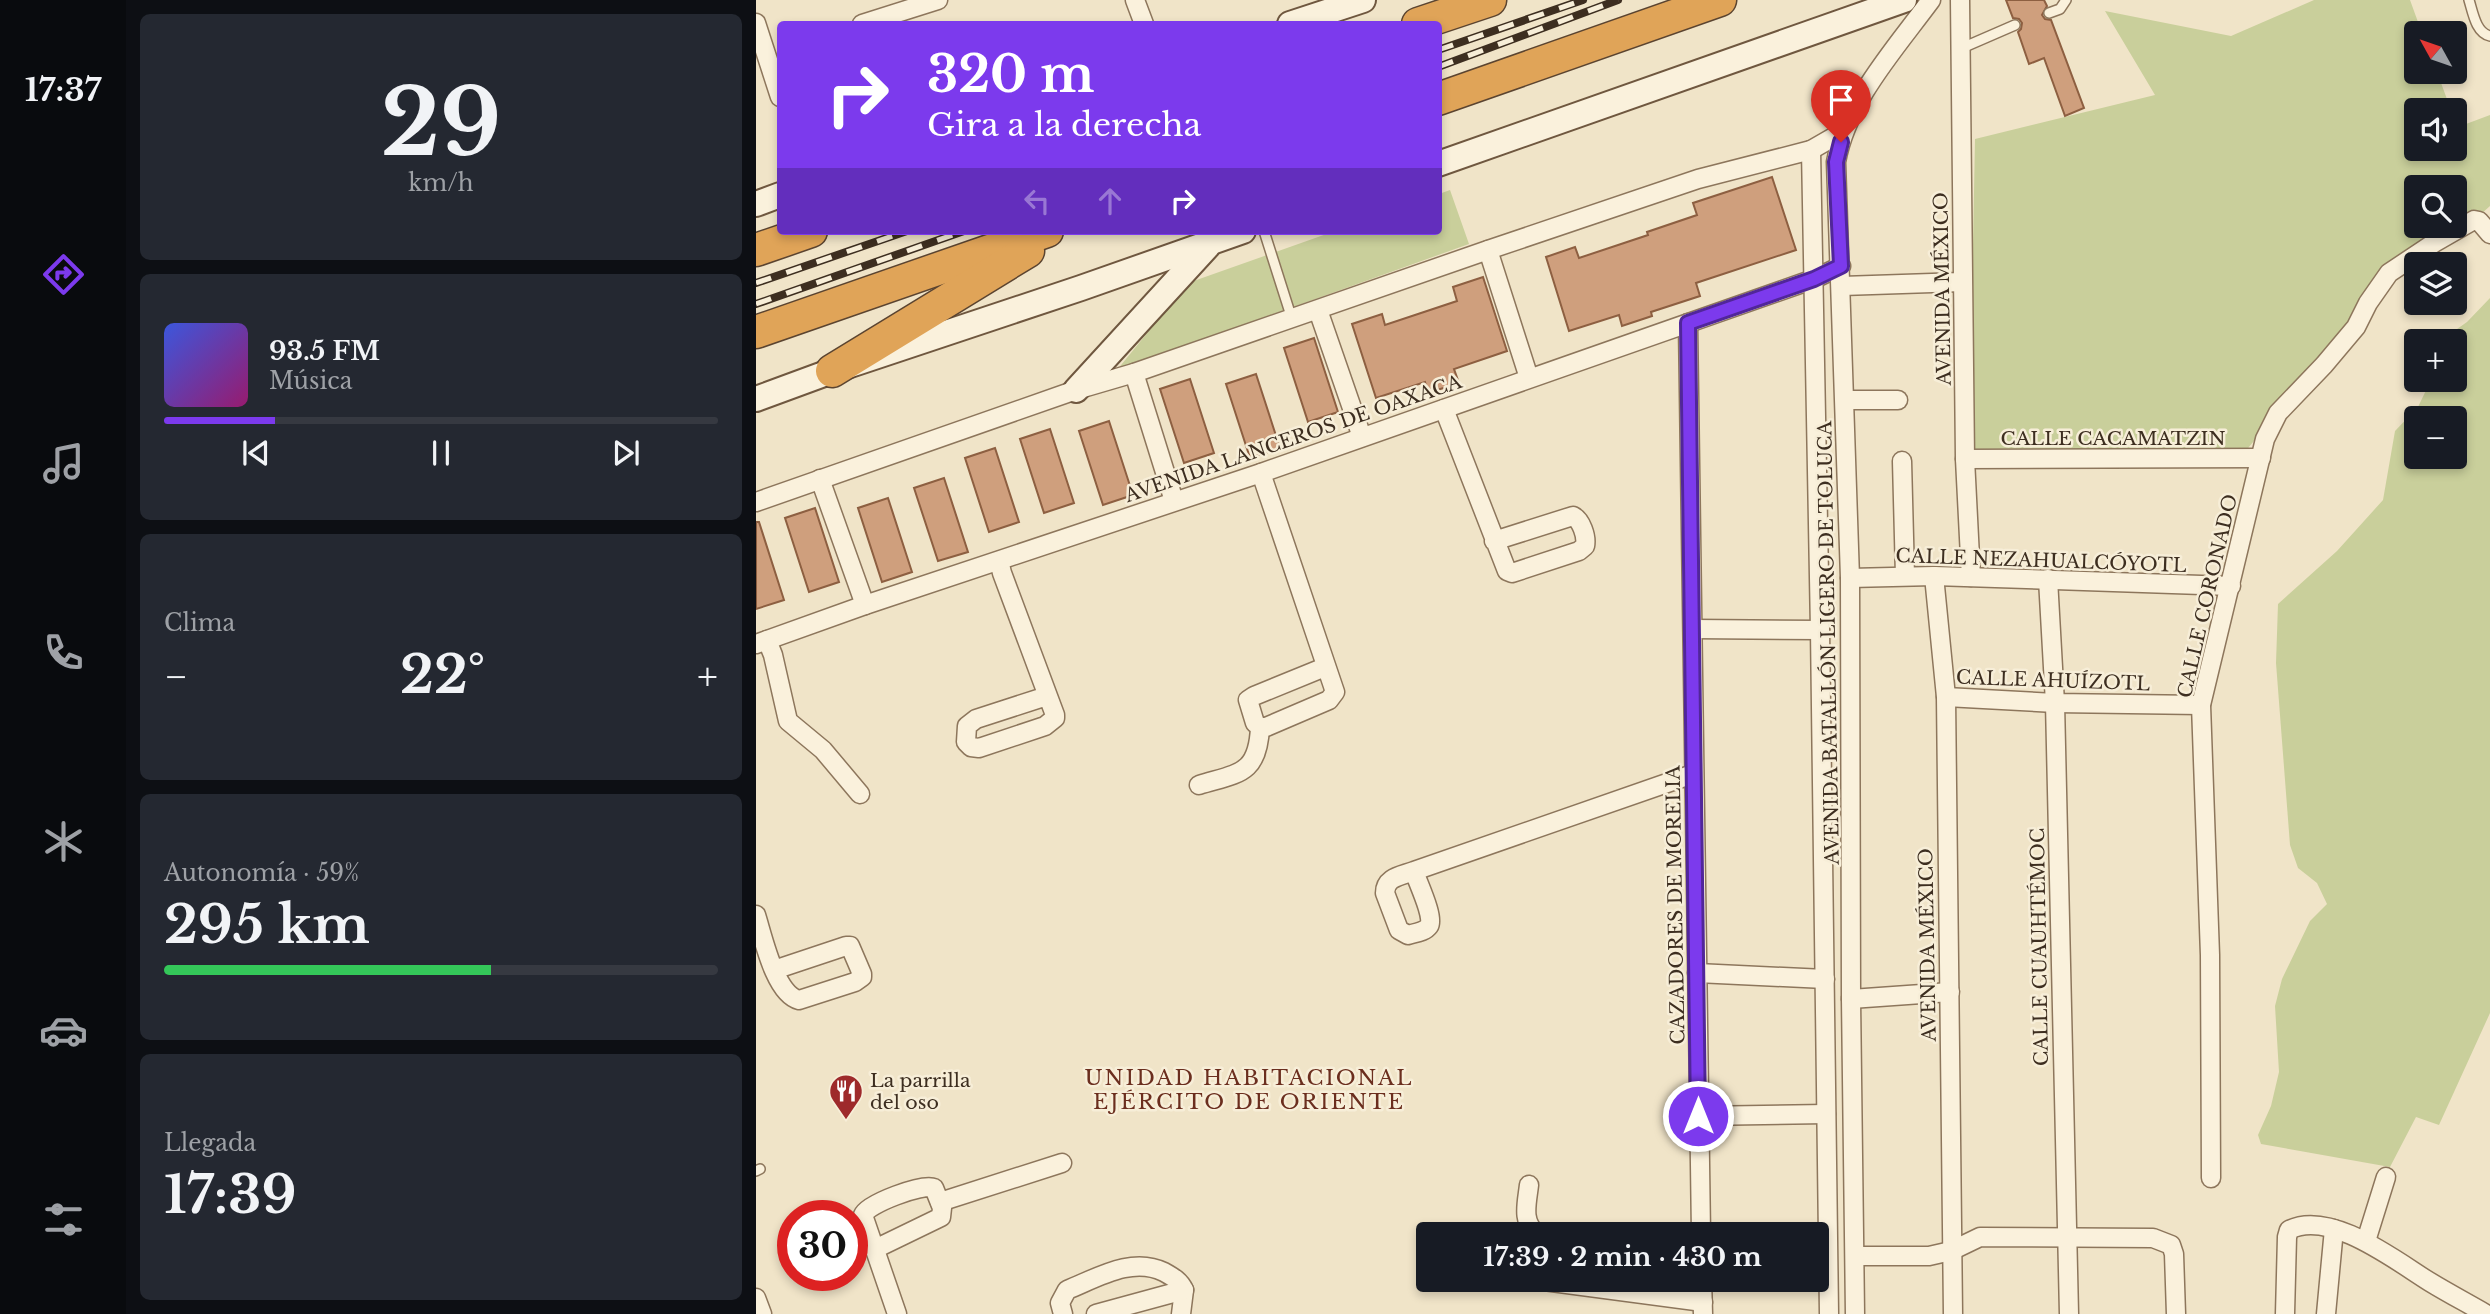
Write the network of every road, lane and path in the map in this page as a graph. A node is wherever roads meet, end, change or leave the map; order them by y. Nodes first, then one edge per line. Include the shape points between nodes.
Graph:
1 (938, 0) edge
2 (1135, 0) edge
3 (1363, 0) edge
4 (1490, 0) edge
5 (1720, 0) edge
6 (1904, 0) edge
7 (1931, 0) edge
8 (1960, 0) edge
9 (2066, 0) edge
10 (2469, 0) edge
11 (2049, 13) dead end
12 (872, 21) edge
13 (1143, 21) edge
14 (1299, 21) edge
15 (1427, 21) edge
16 (756, 23) edge
17 (2015, 25) dead end
18 (2490, 36) edge
19 (1962, 48) junction
20 (768, 55) edge
21 (777, 86) edge
22 (1442, 98) edge
23 (1844, 131) junction
24 (1811, 150) junction
25 (1442, 163) edge
26 (777, 196) edge
27 (756, 204) edge
28 (2490, 234) edge
29 (799, 235) edge
30 (1035, 235) edge
31 (1054, 235) edge
32 (1232, 235) edge
33 (1265, 235) edge
34 (1211, 242) junction
35 (756, 250) edge
36 (1488, 250) junction
37 (1841, 266) junction
38 (1814, 279) junction
39 (1962, 282) junction
40 (1842, 286) junction
41 (1318, 310) junction
42 (1292, 319) junction
43 (1688, 323) junction
44 (756, 332) edge
45 (832, 371) junction
46 (1134, 373) junction
47 (1529, 378) junction
48 (1076, 390) junction
49 (756, 399) edge
50 (1846, 400) junction
51 (1898, 400) dead end
52 (1444, 409) junction
53 (1362, 437) junction
54 (2261, 458) junction
55 (1965, 459) junction
56 (1902, 461) dead end
57 (1261, 473) junction
58 (820, 479) junction
59 (1174, 501) junction
60 (756, 502) edge
61 (1494, 541) junction
62 (999, 561) junction
63 (1905, 576) junction
64 (1934, 576) junction
65 (1971, 577) junction
66 (1850, 578) junction
67 (2048, 579) junction
68 (2231, 586) junction
69 (865, 605) junction
70 (1694, 629) junction
71 (1821, 630) junction
72 (762, 642) edge
73 (1325, 667) junction
74 (1047, 696) junction
75 (1945, 697) junction
76 (2055, 703) junction
77 (2202, 705) junction
78 (1260, 727) junction
79 (1693, 774) junction
80 (1199, 785) dead end
81 (860, 794) dead end
82 (1414, 871) dead end
83 (756, 915) edge
84 (775, 970) junction
85 (1697, 973) junction
86 (1825, 979) junction
87 (1950, 992) junction
88 (1852, 999) junction
89 (1826, 1114) junction
90 (1698, 1116) junction
91 (1062, 1163) dead end
92 (2386, 1177) dead end
93 (2211, 1178) dead end
94 (1529, 1185) dead end
95 (940, 1202) junction
96 (1527, 1222) edge
97 (1701, 1222) edge
98 (2334, 1228) junction
99 (2067, 1238) junction
100 (2366, 1241) junction
101 (875, 1249) junction
102 (1951, 1251) junction
103 (1855, 1256) junction
104 (1184, 1290) junction
105 (1631, 1292) edge
106 (756, 1298) edge
107 (1703, 1308) edge
108 (762, 1314) edge
109 (897, 1314) edge
110 (1063, 1314) edge
111 (1096, 1314) edge
112 (1181, 1314) edge
113 (1829, 1314) edge
114 (1856, 1314) edge
115 (1953, 1314) edge
116 (2069, 1314) edge
117 (2176, 1314) edge
118 (2285, 1314) edge
119 (2326, 1314) edge
120 (2486, 1314) edge

1 - 12 street
2 - 13 street
3 - 14 main road
4 - 15 highway
5 - 22 highway
6 - 25 main road
7 - 23 street, AVENIDA BATALLÓN LIGERO DE TOLUCA via 1874,79
8 - 19 street, AVENIDA MÉXICO
9 - 11 lane via 2060,9
10 - 18 lane via 2480,29
16 - 20 street
17 - 19 lane
19 - 39 street, AVENIDA MÉXICO
20 - 21 street
23 - 24 street
23 - 37 street, AVENIDA BATALLÓN LIGERO DE TOLUCA via 1836,162
24 - 36 street via 1698,179
24 - 38 street, AVENIDA BATALLÓN LIGERO DE TOLUCA
26 - 27 main road
28 - 54 street, CALLE CORONADO via 2474,220 2389,273 2356,327 2278,413
29 - 35 highway
30 - 44 highway
31 - 45 highway
32 - 34 main road
33 - 42 lane
34 - 45 main road
34 - 48 main road
36 - 41 street
36 - 47 street
37 - 38 street, AVENIDA LANCEROS DE OAXACA
37 - 40 street, AVENIDA BATALLÓN LIGERO DE TOLUCA
38 - 43 street, AVENIDA LANCEROS DE OAXACA
38 - 71 street, AVENIDA BATALLÓN LIGERO DE TOLUCA
39 - 40 street
39 - 55 street, AVENIDA MÉXICO
40 - 50 street, AVENIDA BATALLÓN LIGERO DE TOLUCA
41 - 42 street
41 - 53 street
42 - 46 street
43 - 47 street, AVENIDA LANCEROS DE OAXACA
43 - 70 street, CAZADORES DE MORELIA
45 - 49 main road
46 - 48 street
46 - 59 street
47 - 52 street, AVENIDA LANCEROS DE OAXACA
48 - 58 street
50 - 51 street
50 - 66 street, AVENIDA BATALLÓN LIGERO DE TOLUCA
52 - 53 street, AVENIDA LANCEROS DE OAXACA
52 - 61 street
53 - 57 street, AVENIDA LANCEROS DE OAXACA
54 - 55 street, CALLE CACAMATZIN
54 - 68 street, CALLE CORONADO
55 - 65 street, AVENIDA MÉXICO
56 - 63 street
57 - 59 street, AVENIDA LANCEROS DE OAXACA
57 - 73 street
58 - 60 street
58 - 69 street
59 - 62 street, AVENIDA LANCEROS DE OAXACA
61 - 61 street via 1512,573 1579,551 1586,540 1573,516
62 - 69 street, AVENIDA LANCEROS DE OAXACA
62 - 74 street
63 - 64 street, CALLE NEZAHUALCÓYOTL
63 - 66 street, CALLE NEZAHUALCÓYOTL
64 - 65 street, CALLE NEZAHUALCÓYOTL
64 - 75 street, AVENIDA MÉXICO
65 - 67 street, CALLE NEZAHUALCÓYOTL
66 - 88 street, AVENIDA BATALLÓN LIGERO DE TOLUCA
67 - 68 street, CALLE NEZAHUALCÓYOTL
67 - 76 street, CALLE CUAUHTÉMOC
68 - 77 street, CALLE CORONADO
69 - 72 street, AVENIDA LANCEROS DE OAXACA
70 - 71 street
70 - 79 street, CAZADORES DE MORELIA
71 - 86 street, AVENIDA BATALLÓN LIGERO DE TOLUCA
72 - 81 street via 773,655 788,721 823,750
73 - 78 street via 1335,689 1332,698
73 - 78 street via 1248,700
74 - 74 street via 1055,715 1053,722 979,748 966,742 967,726 976,719
75 - 76 street, CALLE AHUÍZOTL
75 - 87 street, AVENIDA MÉXICO
76 - 77 street, CALLE AHUÍZOTL
76 - 99 street, CALLE CUAUHTÉMOC
77 - 93 street, CALLE CORONADO
78 - 80 street via 1256,758 1247,767
79 - 82 street
79 - 85 street, CAZADORES DE MORELIA
83 - 84 street
84 - 84 street via 787,993 799,1000 862,977 850,946
85 - 86 street
85 - 90 street, CAZADORES DE MORELIA
86 - 89 street, AVENIDA BATALLÓN LIGERO DE TOLUCA
87 - 88 street
87 - 102 street, AVENIDA MÉXICO
88 - 103 street, AVENIDA BATALLÓN LIGERO DE TOLUCA
89 - 90 street
89 - 113 street, AVENIDA BATALLÓN LIGERO DE TOLUCA
90 - 97 street, CAZADORES DE MORELIA
91 - 95 street
92 - 100 street
94 - 96 street
95 - 101 street via 941,1217
95 - 101 street via 934,1188 924,1186 865,1209 863,1220
98 - 100 street
98 - 118 street via 2289,1230
98 - 119 street
99 - 102 street via 1980,1237
99 - 116 street, CALLE CUAUHTÉMOC
99 - 117 street via 2153,1238 2171,1245
100 - 120 street
101 - 109 street
102 - 103 street via 1929,1256
102 - 115 street, AVENIDA MÉXICO
103 - 114 street, AVENIDA BATALLÓN LIGERO DE TOLUCA
104 - 110 street via 1177,1279 1159,1269 1129,1266 1067,1290 1060,1303
104 - 111 street
104 - 112 street
105 - 107 street
106 - 108 street

